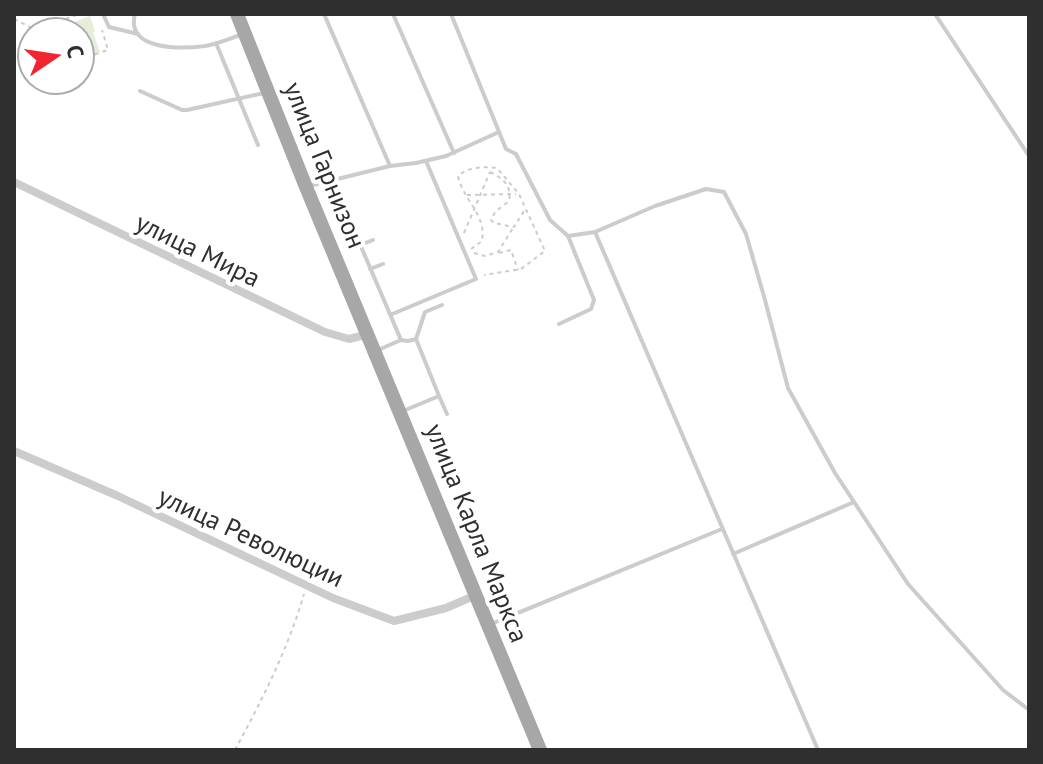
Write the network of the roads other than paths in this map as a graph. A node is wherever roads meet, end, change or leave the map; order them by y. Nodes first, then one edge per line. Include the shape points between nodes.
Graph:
1 (103, 14) edge
2 (135, 14) edge
3 (237, 14) edge
4 (332, 14) edge
5 (393, 14) edge
6 (451, 14) edge
7 (935, 14) edge
8 (324, 16) edge
9 (245, 33) junction
10 (138, 34) junction
11 (216, 43) junction
12 (140, 91) dead end
13 (268, 92) junction
14 (238, 98) junction
15 (499, 132) junction
16 (258, 145) dead end
17 (454, 153) junction
18 (1029, 156) edge
19 (426, 161) junction
20 (390, 166) junction
21 (333, 181) junction
22 (14, 182) edge
23 (306, 187) junction
24 (595, 232) junction
25 (568, 236) junction
26 (373, 240) dead end
27 (360, 245) junction
28 (383, 264) dead end
29 (370, 269) junction
30 (442, 305) dead end
31 (390, 315) junction
32 (559, 324) dead end
33 (369, 334) junction
34 (416, 339) junction
35 (401, 340) junction
36 (376, 351) junction
37 (439, 396) junction
38 (401, 412) junction
39 (447, 414) dead end
40 (14, 451) edge
41 (854, 502) junction
42 (722, 529) junction
43 (733, 554) junction
44 (476, 595) junction
45 (488, 625) junction
46 (1029, 710) edge
47 (540, 750) edge
48 (818, 750) edge

1 - 10 lane via 109,27
2 - 10 lane
3 - 9 main road, улица Гарнизон
4 - 8 lane
5 - 17 lane
6 - 15 lane
7 - 18 lane
8 - 20 lane
9 - 11 lane
9 - 13 main road, улица Гарнизон
10 - 11 lane via 157,46
11 - 14 lane
12 - 14 lane via 182,110
13 - 14 lane
13 - 23 main road, улица Гарнизон
14 - 16 lane
15 - 17 lane
15 - 25 lane via 550,220
17 - 19 lane
19 - 20 lane
19 - 31 lane via 476,279
20 - 21 lane
21 - 23 lane
21 - 27 lane
22 - 33 street, улица Мира via 325,332 349,339
23 - 33 main road, улица Гарнизон
24 - 25 lane
24 - 41 lane via 706,189 724,192 746,234 788,388
24 - 42 lane
25 - 32 lane via 594,300 591,309
26 - 27 lane
27 - 29 lane
28 - 29 lane
29 - 31 lane
30 - 34 lane via 425,312
31 - 35 lane
33 - 36 main road, улица Карла Маркса
34 - 35 lane
34 - 37 lane
35 - 36 lane
36 - 38 main road, улица Карла Маркса
37 - 38 lane
37 - 39 lane
38 - 44 main road, улица Карла Маркса
40 - 44 street, улица Революции via 394,621
41 - 43 lane
41 - 46 lane via 908,584 1003,690
42 - 43 lane
42 - 45 lane
43 - 48 lane
44 - 45 main road, улица Карла Маркса
45 - 47 main road, улица Карла Маркса

